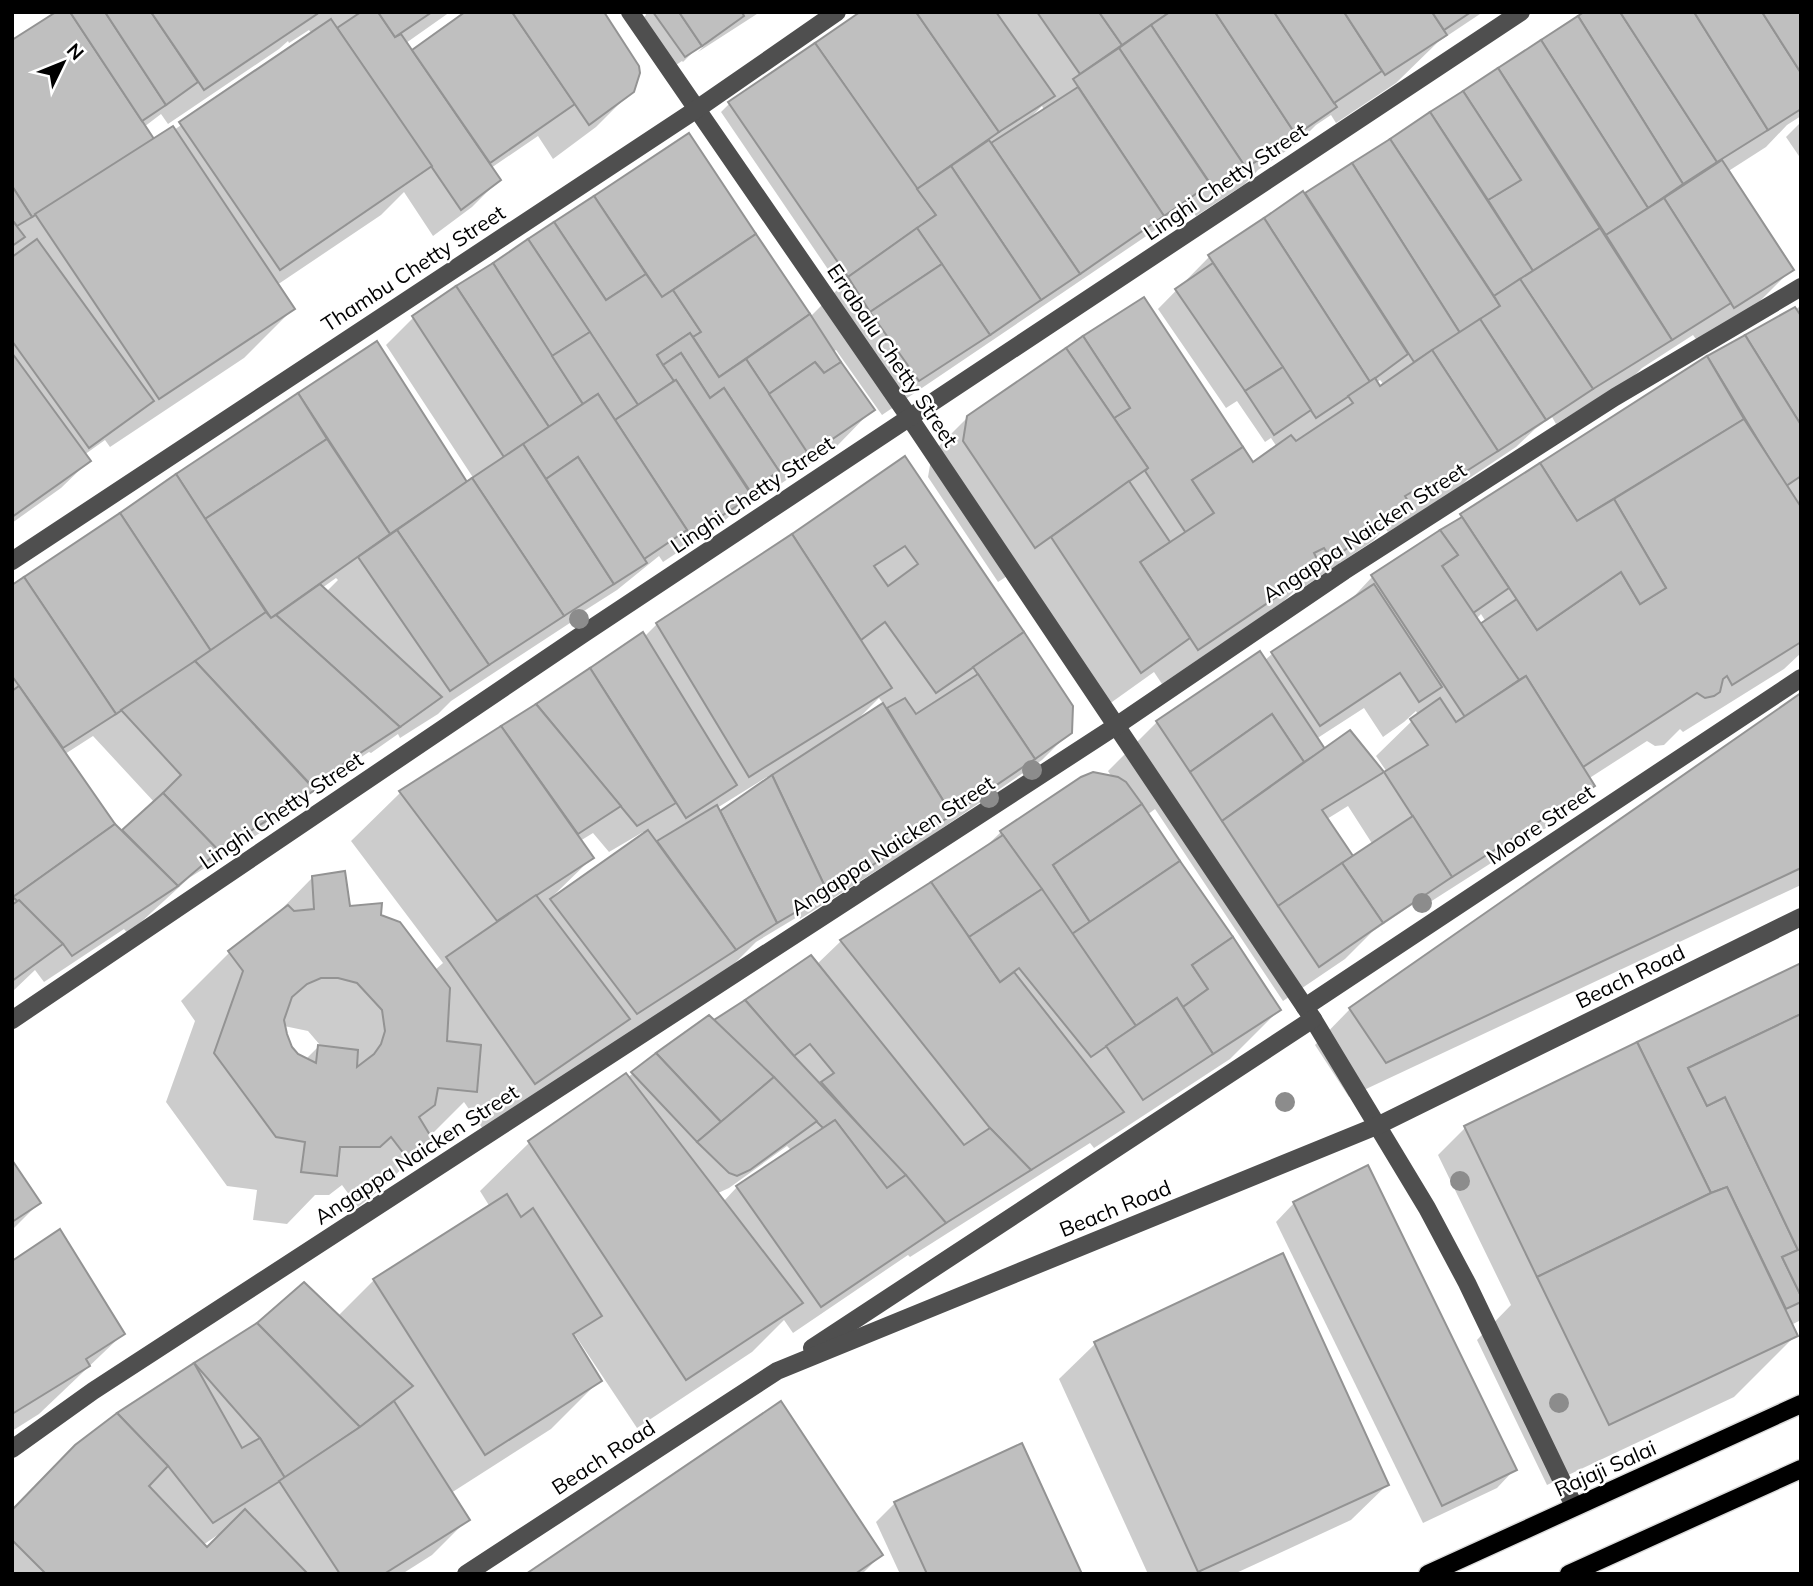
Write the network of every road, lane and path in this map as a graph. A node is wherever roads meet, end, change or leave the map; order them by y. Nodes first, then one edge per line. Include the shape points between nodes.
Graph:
1 (630, 12) edge
2 (837, 12) edge
3 (1521, 12) edge
4 (697, 109) junction
5 (1801, 287) edge
6 (909, 417) junction
7 (12, 561) edge
8 (1801, 678) edge
9 (1116, 726) junction
10 (1801, 917) edge
11 (1309, 1013) junction
12 (12, 1020) edge
13 (1379, 1125) junction
14 (777, 1371) junction
15 (1801, 1404) edge
16 (12, 1449) edge
17 (1801, 1469) edge
18 (1574, 1506) junction
19 (466, 1574) edge
20 (1428, 1574) edge
21 (1569, 1574) edge

1 - 4 street, Errabalu Chetty Street
2 - 4 street, Thambu Chetty Street
3 - 6 street, Linghi Chetty Street
4 - 6 street, Errabalu Chetty Street
4 - 7 street, Thambu Chetty Street
5 - 9 street, Angappa Naicken Street via 1541,444 1343,571
6 - 9 street, Errabalu Chetty Street
6 - 12 street, Linghi Chetty Street
8 - 11 street, Moore Street
9 - 11 street, Errabalu Chetty Street
9 - 16 street, Angappa Naicken Street via 104,1384
10 - 13 street, Beach Road
11 - 13 street, Errabalu Chetty Street
11 - 14 street, Moore Street
13 - 14 street, Beach Road
13 - 18 street, Errabalu Chetty Street via 1466,1283
14 - 19 street, Beach Road
15 - 18 main road, Rajaji Salai
17 - 21 main road
18 - 20 main road, Rajaji Salai

